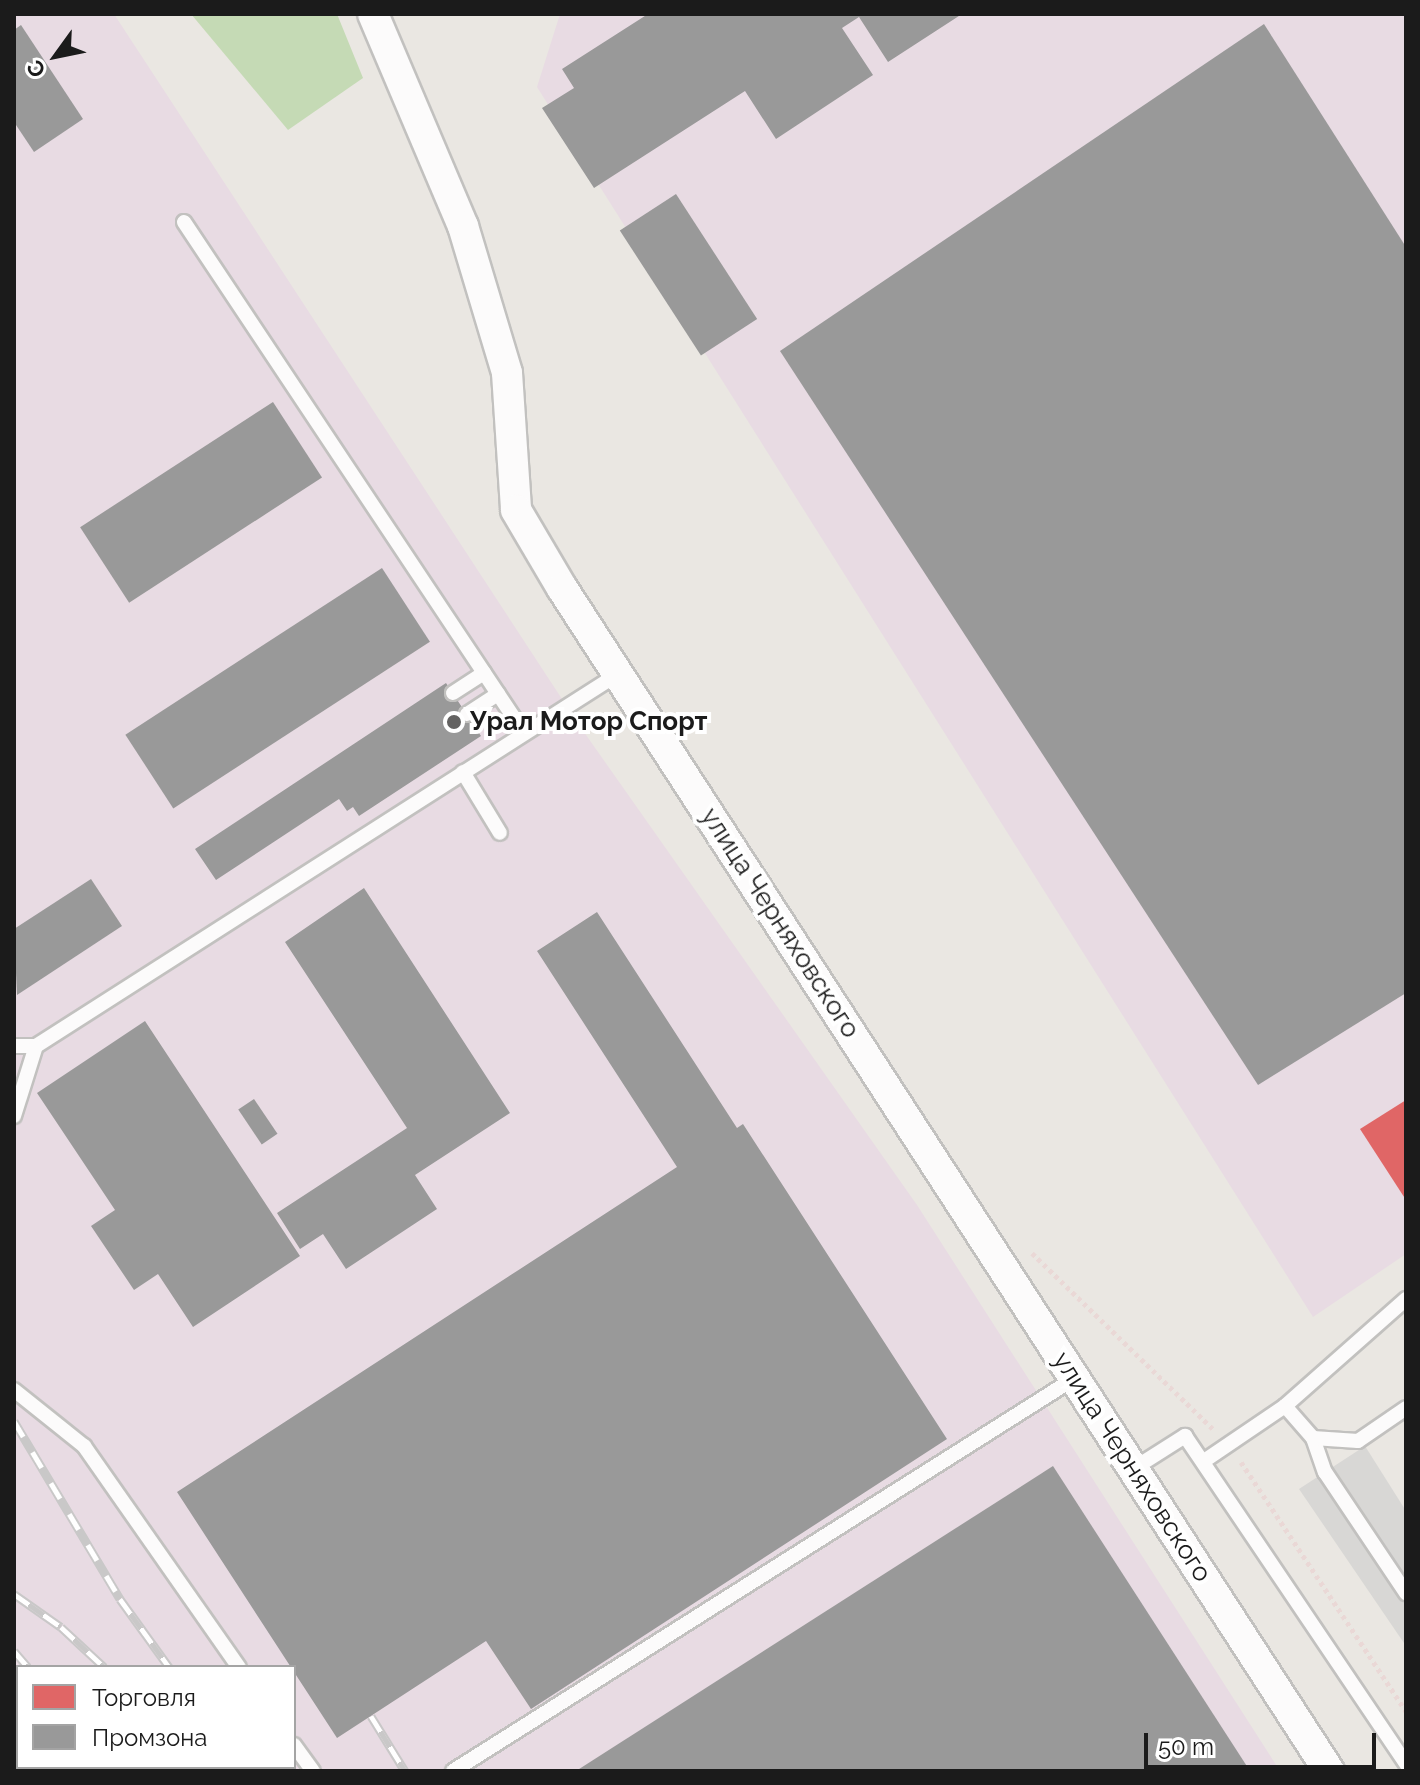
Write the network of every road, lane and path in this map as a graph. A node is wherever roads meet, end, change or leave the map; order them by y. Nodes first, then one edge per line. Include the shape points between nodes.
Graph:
1 (373, 14) edge
2 (184, 222) dead end
3 (484, 673) junction
4 (618, 674) junction
5 (453, 693) dead end
6 (498, 694) junction
7 (467, 714) dead end
8 (524, 733) junction
9 (463, 772) junction
10 (500, 833) dead end
11 (14, 1046) edge
12 (36, 1046) junction
13 (14, 1116) edge
14 (1026, 1247) dead end
15 (1406, 1299) edge
16 (1075, 1378) junction
17 (15, 1390) edge
18 (1285, 1406) junction
19 (1406, 1408) edge
20 (1313, 1438) junction
21 (1229, 1444) junction
22 (1204, 1461) junction
23 (1133, 1469) junction
24 (1406, 1593) edge
25 (238, 1665) edge
26 (1406, 1711) edge
27 (296, 1748) edge
28 (1406, 1764) edge
29 (313, 1771) edge
30 (453, 1771) edge
31 (1329, 1771) edge

1 - 4 street, улица Черняховского via 463,226 507,373 516,510
2 - 3 lane
3 - 5 lane
3 - 6 lane
4 - 8 lane
4 - 16 street, улица Черняховского
6 - 7 lane
6 - 8 lane
8 - 9 lane
9 - 10 lane
9 - 12 lane
11 - 12 lane
12 - 13 lane
14 - 21 path
15 - 18 lane
16 - 23 street, улица Черняховского
16 - 30 lane
17 - 25 lane via 84,1446
18 - 20 lane
18 - 21 lane
19 - 20 lane via 1358,1441
20 - 24 lane via 1325,1472
21 - 22 lane
21 - 26 path
22 - 23 lane via 1185,1436
22 - 28 lane
23 - 31 street, улица Черняховского
27 - 29 lane

